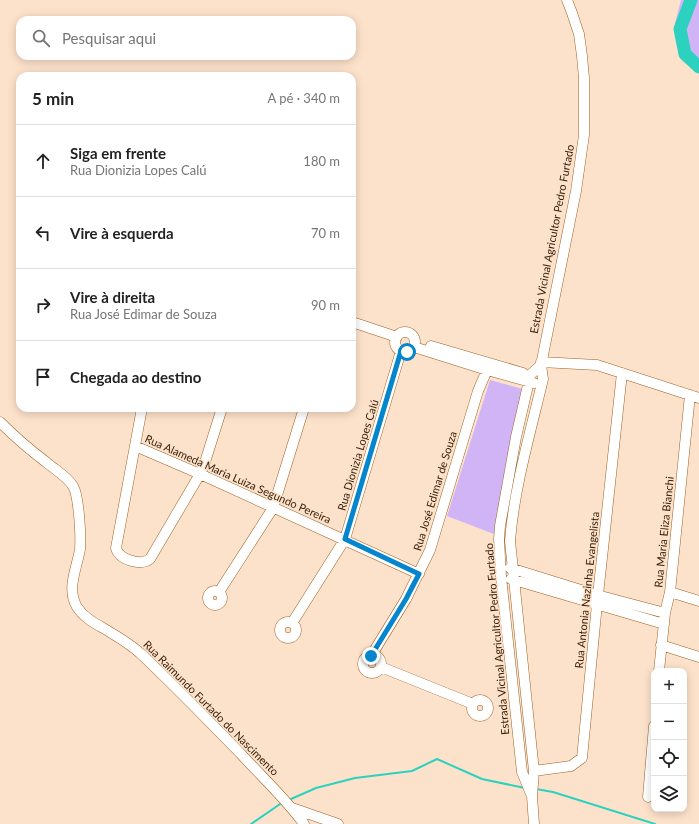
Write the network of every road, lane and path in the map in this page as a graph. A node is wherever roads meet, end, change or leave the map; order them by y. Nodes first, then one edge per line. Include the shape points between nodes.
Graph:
1 (567, 0) edge
2 (356, 324) edge
3 (356, 329) edge
4 (396, 340) junction
5 (414, 344) junction
6 (401, 351) junction
7 (541, 364) junction
8 (487, 370) junction
9 (622, 373) junction
10 (530, 378) junction
11 (542, 382) junction
12 (694, 397) edge
13 (141, 412) edge
14 (221, 412) edge
15 (303, 412) edge
16 (0, 422) edge
17 (135, 446) junction
18 (200, 474) junction
19 (273, 508) junction
20 (345, 539) junction
21 (500, 566) junction
22 (514, 569) junction
23 (419, 574) junction
24 (501, 577) junction
25 (516, 580) junction
26 (220, 592) dead end
27 (670, 592) junction
28 (597, 599) junction
29 (699, 601) edge
30 (665, 613) junction
31 (292, 623) dead end
32 (664, 624) junction
33 (661, 645) junction
34 (371, 656) junction
35 (699, 657) edge
36 (381, 667) junction
37 (659, 668) edge
38 (473, 704) dead end
39 (653, 740) edge
40 (534, 771) junction
41 (531, 790) junction
42 (648, 798) dead end
43 (292, 808) junction
44 (304, 824) edge
45 (338, 824) edge
46 (534, 824) edge

1 - 7 street, Estrada Vicinal Agricultor Pedro Furtado via 582,56 584,135 575,198
2 - 4 street
3 - 4 street
4 - 5 street via 401,333 408,332 413,335
4 - 6 street via 397,348
5 - 6 street via 410,351
5 - 8 street
5 - 10 street
6 - 20 street, Rua Dionizia Lopes Calú
7 - 9 street via 590,364
7 - 10 street
7 - 11 street, Estrada Vicinal Agricultor Pedro Furtado
8 - 10 street
8 - 23 street, Rua José Edimar de Souza via 478,391 430,550
9 - 12 street
9 - 28 street, Rua Antonia Nazinha Evangelista
10 - 11 street
10 - 21 street, Estrada Vicinal Agricultor Pedro Furtado via 500,526
11 - 22 street, Estrada Vicinal Agricultor Pedro Furtado via 511,527
12 - 27 street, Rua Maria Eliza Bianchi
13 - 17 street
14 - 18 street
15 - 19 street
16 - 43 street, Rua Raimundo Furtado do Nascimento via 65,476 74,487 80,546 72,589 74,600 84,616 140,653
17 - 18 street, Rua Alameda Maria Luiza Segundo Pereira
17 - 18 street via 116,548 117,552 130,560 147,562 150,559
18 - 19 street, Rua Alameda Maria Luiza Segundo Pereira
19 - 20 street, Rua Alameda Maria Luiza Segundo Pereira
19 - 26 street
20 - 23 street, Rua Alameda Maria Luiza Segundo Pereira
20 - 31 street, Rua Dionizia Lopes Calú
21 - 22 street
21 - 24 street, Estrada Vicinal Agricultor Pedro Furtado
22 - 25 street, Estrada Vicinal Agricultor Pedro Furtado
22 - 28 street
23 - 34 street, Rua José Edimar de Souza
24 - 25 street
24 - 41 street, Estrada Vicinal Agricultor Pedro Furtado via 522,772
25 - 28 street
25 - 40 street, Estrada Vicinal Agricultor Pedro Furtado
27 - 29 street
27 - 30 street, Rua Maria Eliza Bianchi
28 - 30 street
28 - 32 street
28 - 40 street, Rua Antonia Nazinha Evangelista via 582,758 571,766
30 - 32 street, Rua Maria Eliza Bianchi
32 - 33 street, Rua Maria Eliza Bianchi
33 - 35 street
33 - 37 street, Rua Maria Eliza Bianchi
34 - 36 street via 379,659
34 - 36 street, Rua José Edimar de Souza via 364,661 365,670 375,673
36 - 38 street
39 - 42 street
40 - 41 street, Estrada Vicinal Agricultor Pedro Furtado
41 - 46 street, Estrada Vicinal Agricultor Pedro Furtado
43 - 44 street, Rua Raimundo Furtado do Nascimento
43 - 45 street

